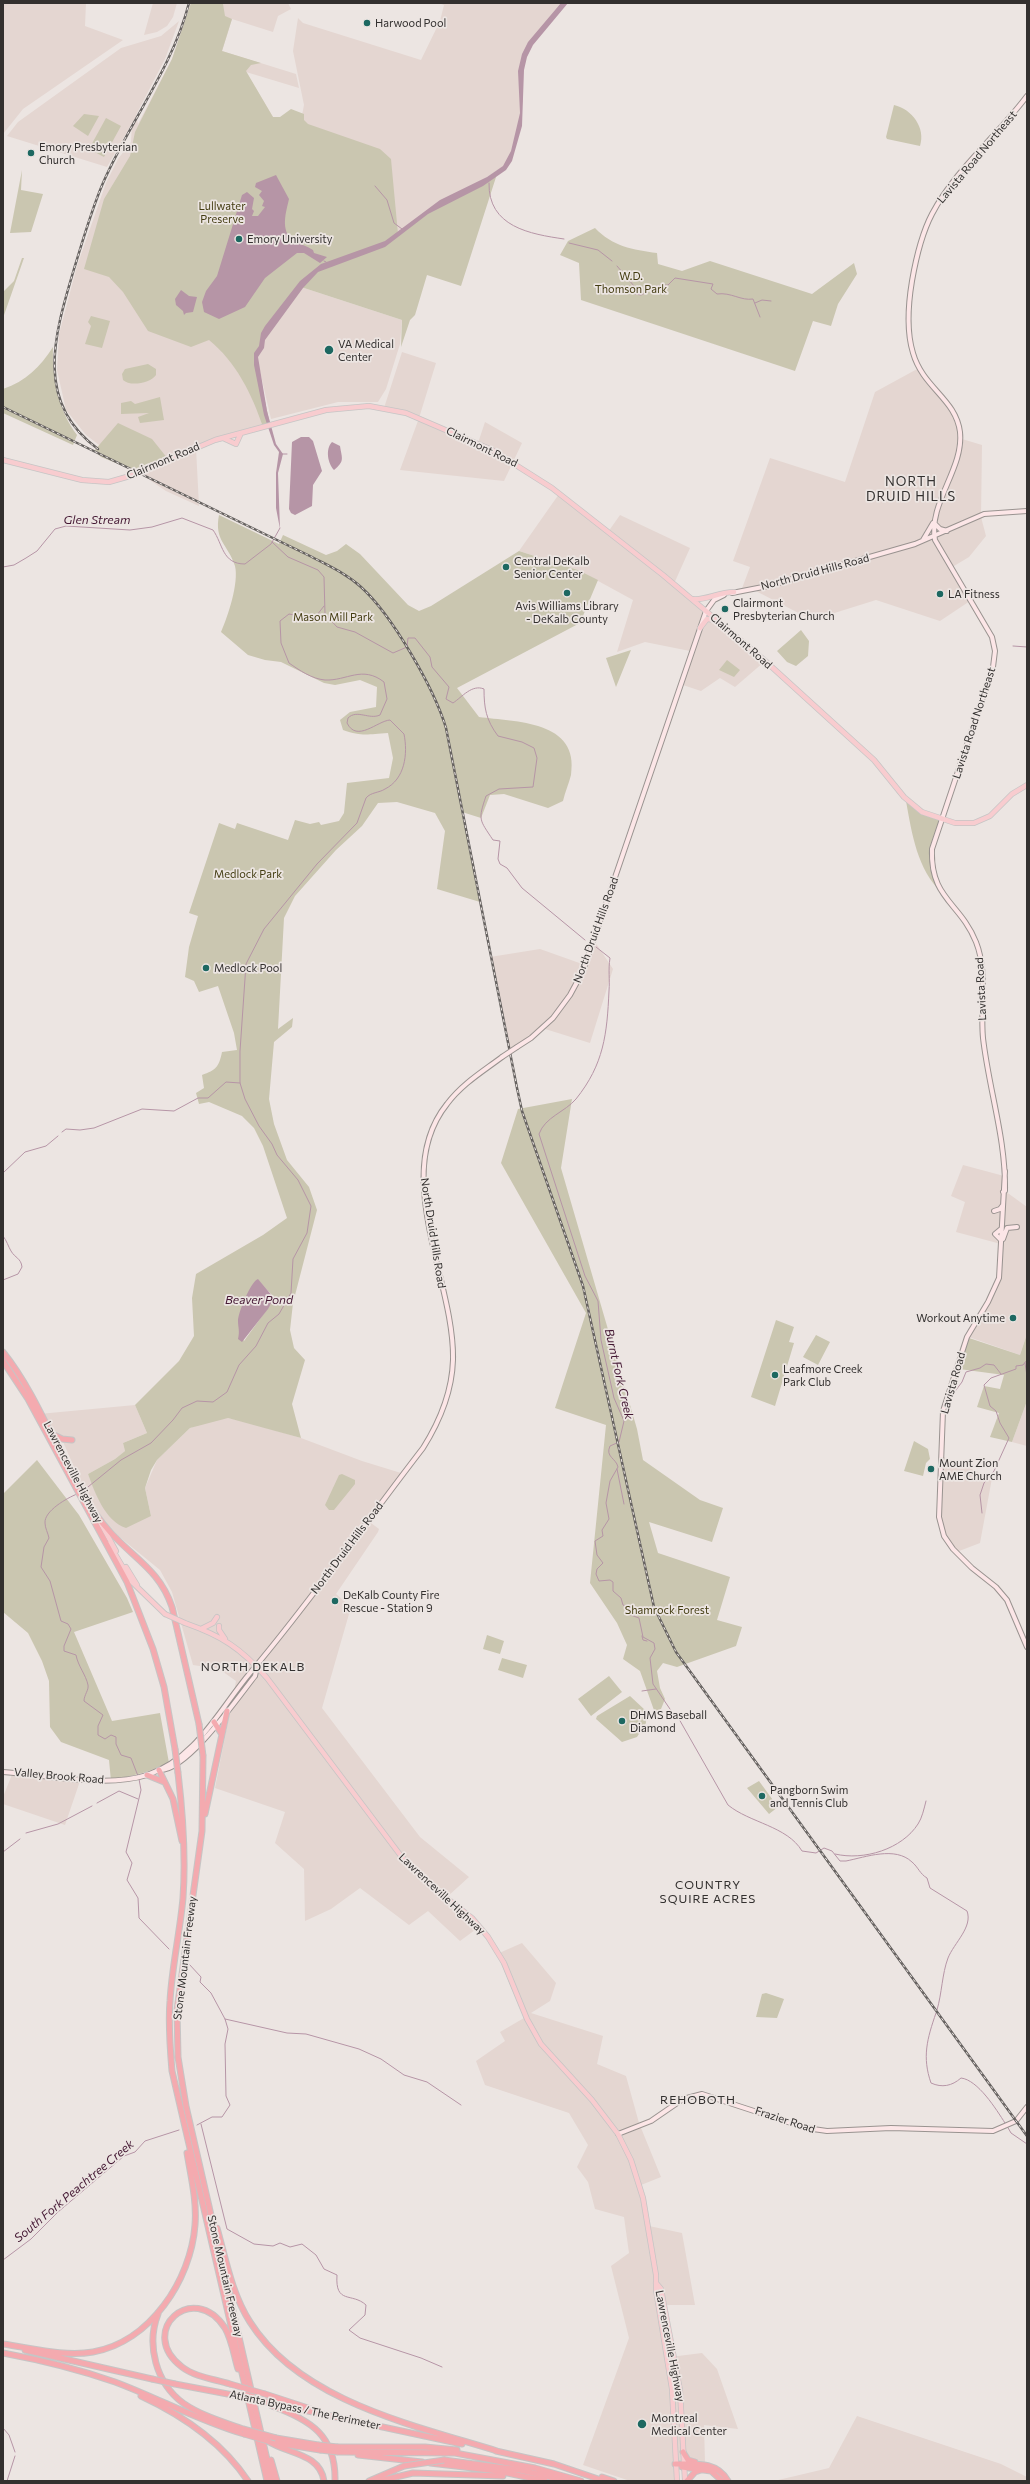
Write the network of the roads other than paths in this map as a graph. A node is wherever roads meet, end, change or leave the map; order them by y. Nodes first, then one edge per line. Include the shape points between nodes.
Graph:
1 (1027, 96) edge
2 (241, 433) junction
3 (222, 438) junction
4 (3, 460) edge
5 (1027, 511) edge
6 (936, 517) junction
7 (935, 522) junction
8 (948, 531) junction
9 (935, 537) junction
10 (920, 542) junction
11 (734, 592) junction
12 (692, 599) junction
13 (706, 611) junction
14 (717, 620) junction
15 (700, 628) junction
16 (1027, 785) edge
17 (942, 820) junction
18 (1003, 1205) junction
19 (994, 1211) dead end
20 (1017, 1227) dead end
21 (1002, 1229) junction
22 (1001, 1242) junction
23 (3, 1352) edge
24 (3, 1360) edge
25 (52, 1433) junction
26 (64, 1457) junction
27 (76, 1486) junction
28 (83, 1497) junction
29 (91, 1507) junction
30 (101, 1533) junction
31 (142, 1593) junction
32 (217, 1617) dead end
33 (219, 1626) dead end
34 (201, 1629) junction
35 (226, 1640) junction
36 (1027, 1647) edge
37 (257, 1667) junction
38 (227, 1712) junction
39 (216, 1723) junction
40 (221, 1734) junction
41 (159, 1770) junction
42 (3, 1772) edge
43 (144, 1776) junction
44 (115, 1781) joint
45 (165, 1783) junction
46 (202, 1831) junction
47 (184, 1861) junction
48 (1027, 2106) edge
49 (183, 2125) junction
50 (618, 2134) junction
51 (197, 2150) junction
52 (656, 2283) junction
53 (162, 2306) junction
54 (3, 2345) edge
55 (3, 2353) edge
56 (91, 2375) junction
57 (266, 2403) junction
58 (327, 2415) junction
59 (258, 2419) junction
60 (254, 2428) junction
61 (244, 2431) junction
62 (278, 2443) junction
63 (338, 2449) junction
64 (497, 2451) junction
65 (682, 2452) junction
66 (349, 2453) junction
67 (554, 2464) junction
68 (702, 2464) junction
69 (675, 2466) junction
70 (683, 2466) junction
71 (535, 2468) junction
72 (708, 2470) junction
73 (248, 2481) edge
74 (267, 2481) edge
75 (272, 2481) edge
76 (277, 2481) edge
77 (324, 2481) edge
78 (335, 2481) edge
79 (369, 2481) edge
80 (379, 2481) edge
81 (532, 2481) edge
82 (545, 2481) edge
83 (567, 2481) edge
84 (581, 2481) edge
85 (604, 2481) edge
86 (614, 2481) edge
87 (677, 2481) edge
88 (686, 2481) edge
89 (722, 2481) edge
90 (728, 2481) edge

1 - 6 main road, Lavista Road Northeast via 938,203 925,228 914,268 908,314 911,346 919,370 930,386 950,406 960,430 958,450
2 - 3 main road, Clairmont Road
2 - 3 main road via 236,444
2 - 12 main road, Clairmont Road via 332,409 357,406 395,410 426,420 491,449 529,471
3 - 4 main road, Clairmont Road via 126,478 109,482 82,480
5 - 8 main road, North Druid Hills Road via 984,514
6 - 7 main road, Lavista Road Northeast
6 - 10 main road via 928,534
7 - 8 main road via 940,529
7 - 9 main road, Lavista Road Northeast
8 - 9 main road, North Druid Hills Road
9 - 10 main road, North Druid Hills Road
9 - 17 main road, Lavista Road Northeast via 992,637 995,651 993,667
10 - 11 main road, North Druid Hills Road via 768,586
11 - 12 main road via 721,592 700,600
11 - 13 main road, North Druid Hills Road via 716,599
12 - 13 main road, Clairmont Road
13 - 14 main road, Clairmont Road
13 - 15 main road, North Druid Hills Road
14 - 15 main road via 707,619
14 - 17 main road, Clairmont Road via 874,760 904,797 922,812
15 - 37 main road, North Druid Hills Road, bridge via 576,986 552,1018 531,1038 474,1077 447,1103 434,1125 425,1154 423,1183 453,1349 451,1380 438,1421 423,1448
16 - 17 main road, Clairmont Road via 1014,792 992,814 981,820 962,824
17 - 18 main road, Lavista Road via 932,849 932,873 942,893 968,926 981,960 983,1039 1002,1136 1005,1171
18 - 19 main road
18 - 21 main road, Lavista Road
20 - 22 main road via 1007,1228
21 - 22 main road, Lavista Road
21 - 22 main road via 995,1234
22 - 36 main road, Lavista Road via 999,1278 967,1336 943,1411 939,1517 944,1536 953,1549 1007,1600
23 - 25 highway, Lawrenceville Highway via 33,1396
24 - 27 highway, Lawrenceville Highway
25 - 26 highway, Lawrenceville Highway
25 - 26 highway via 59,1438 72,1440 64,1445
26 - 27 highway, Lawrenceville Highway
27 - 28 highway, Lawrenceville Highway
28 - 29 highway, Lawrenceville Highway
28 - 30 highway, Lawrenceville Highway
29 - 31 main road, Lawrenceville Highway
29 - 46 highway, Stone Mountain Freeway, bridge via 111,1533 151,1570 165,1590 172,1607 199,1724 203,1756
30 - 31 main road, Lawrenceville Highway via 131,1581
30 - 47 highway, Stone Mountain Freeway, bridge via 127,1582 153,1649 164,1687 178,1773 184,1831
31 - 34 main road, Lawrenceville Highway, bridge via 165,1614
32 - 34 main road via 213,1623
33 - 35 main road
34 - 35 main road, Lawrenceville Highway
35 - 37 main road, Lawrenceville Highway
37 - 38 main road, North Druid Hills Road via 255,1676
37 - 39 main road, North Druid Hills Road
37 - 50 main road, Lawrenceville Highway via 401,1856 428,1883 472,1918 488,1938 504,1963 527,2019 541,2044 596,2104
38 - 39 main road, North Druid Hills Road
38 - 40 highway
39 - 40 highway
39 - 41 main road, North Druid Hills Road via 187,1757 167,1769
40 - 46 highway
41 - 43 main road, North Druid Hills Road
41 - 45 highway
42 - 44 main road, Valley Brook Road
43 - 44 main road, North Druid Hills Road
43 - 45 highway
45 - 47 highway via 178,1815
46 - 51 highway, Stone Mountain Freeway via 181,1977 177,2024 180,2074
47 - 49 highway, Stone Mountain Freeway via 183,1898 171,1989 169,2029 172,2071
48 - 50 main road, Frazier Road via 1016,2121 985,2131 891,2128 820,2131 702,2094 683,2099 651,2121
49 - 53 highway via 194,2194 195,2227 182,2273
49 - 60 highway, Stone Mountain Freeway
50 - 52 main road, Lawrenceville Highway via 631,2160 640,2187
51 - 59 highway, Stone Mountain Freeway
51 - 64 highway via 235,2291 250,2322 271,2349 295,2371 326,2390 391,2417
52 - 65 main road, Lawrenceville Highway via 661,2289 680,2390
52 - 69 main road, Lawrenceville Highway via 673,2395
53 - 54 highway via 137,2332 102,2350 67,2353
53 - 61 highway via 154,2329 153,2349 157,2368 167,2386 190,2408
54 - 57 highway, Atlanta Bypass / The Perimeter, bridge
55 - 56 highway
56 - 61 highway
56 - 73 highway via 143,2397 196,2427 220,2446
57 - 58 highway, Atlanta Bypass / The Perimeter
57 - 78 highway via 297,2415 316,2429 331,2453
58 - 60 highway, bridge via 265,2394 230,2384 192,2373 174,2359 167,2343 169,2320 175,2314 189,2308 198,2309 214,2316 225,2328
58 - 64 highway, Atlanta Bypass / The Perimeter
59 - 75 highway, Stone Mountain Freeway
59 - 76 highway
60 - 74 highway, Stone Mountain Freeway
61 - 62 highway, bridge
61 - 62 highway, bridge
62 - 63 highway, bridge
62 - 63 highway, bridge via 320,2450
62 - 77 highway via 313,2461 321,2471
63 - 66 highway
63 - 71 highway via 447,2449
64 - 67 highway, Atlanta Bypass / The Perimeter
65 - 68 highway via 688,2460
65 - 70 main road, Lawrenceville Highway
66 - 71 highway via 455,2453
66 - 82 highway via 498,2471
67 - 85 highway, Atlanta Bypass / The Perimeter
67 - 86 highway
68 - 70 highway
68 - 90 highway via 716,2468
69 - 70 highway
69 - 87 main road, Lawrenceville Highway
70 - 72 highway
70 - 88 main road, Lawrenceville Highway
71 - 84 highway
72 - 88 highway via 695,2472
72 - 89 highway via 717,2474
79 - 83 highway, bridge via 404,2466 444,2460 520,2470
80 - 81 highway via 402,2474 426,2472 499,2475

